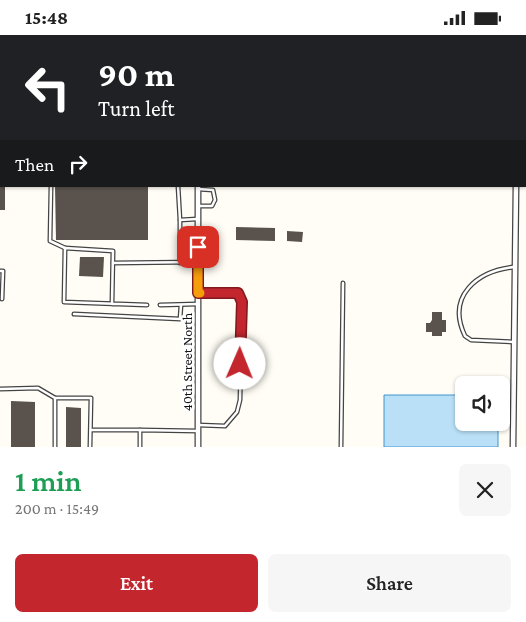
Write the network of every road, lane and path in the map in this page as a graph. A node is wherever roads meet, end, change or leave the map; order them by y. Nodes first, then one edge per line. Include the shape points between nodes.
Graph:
1 (265, 35) edge
2 (284, 35) edge
3 (51, 187) edge
4 (178, 187) edge
5 (516, 187) edge
6 (198, 188) edge
7 (199, 207) junction
8 (198, 219) junction
9 (180, 220) junction
10 (65, 248) junction
11 (198, 262) junction
12 (113, 263) junction
13 (180, 263) junction
14 (514, 267) junction
15 (0, 271) edge
16 (344, 283) dead end
17 (198, 293) junction
18 (2, 299) dead end
19 (112, 304) junction
20 (198, 304) junction
21 (147, 305) dead end
22 (160, 305) dead end
23 (181, 305) junction
24 (74, 314) dead end
25 (514, 341) junction
26 (0, 389) edge
27 (55, 398) junction
28 (198, 428) junction
29 (91, 430) junction
30 (140, 430) junction
31 (55, 447) edge
32 (90, 447) edge
33 (140, 447) edge
34 (198, 447) edge
35 (341, 447) edge
36 (513, 447) edge

1 - 2 lane
3 - 10 lane via 50,241
4 - 9 lane
5 - 14 street
6 - 7 street, 40th Street North
6 - 7 lane via 212,190 215,200 212,206
7 - 8 street, 40th Street North
8 - 9 lane
8 - 11 street, 40th Street North
9 - 13 lane
10 - 12 lane via 113,251
10 - 19 lane via 64,302
11 - 13 lane
11 - 17 street, 40th Street North
12 - 13 lane
12 - 19 lane
14 - 25 street
14 - 25 lane via 485,273 464,293 461,304 465,336 471,340
15 - 18 lane via 3,271
16 - 35 lane
17 - 20 street, 40th Street North
17 - 28 lane via 238,293 242,310 237,412 225,426
19 - 21 lane
20 - 23 lane
20 - 28 street, 40th Street North
22 - 23 lane
23 - 24 lane via 180,319
25 - 36 street
26 - 27 lane via 38,389
27 - 29 lane via 91,398
27 - 31 lane
28 - 30 lane
28 - 34 street, 40th Street North
29 - 30 lane
29 - 32 lane
30 - 33 lane

